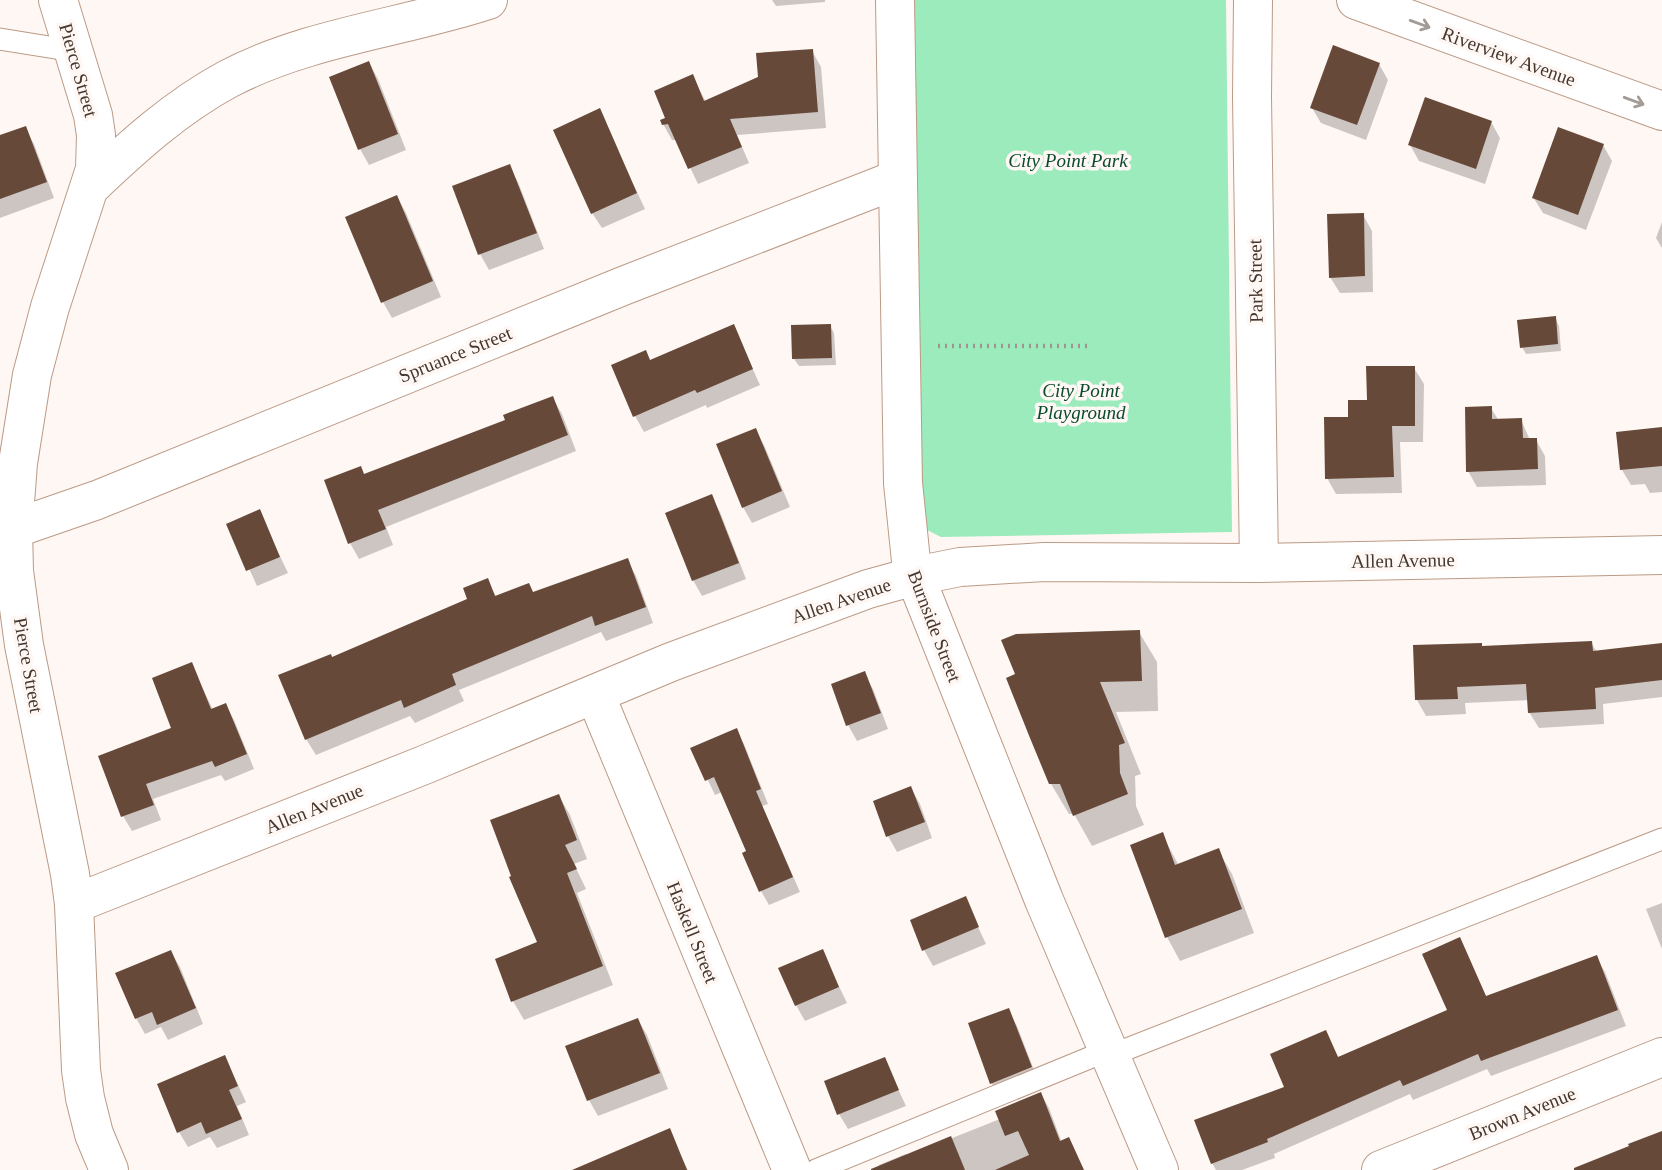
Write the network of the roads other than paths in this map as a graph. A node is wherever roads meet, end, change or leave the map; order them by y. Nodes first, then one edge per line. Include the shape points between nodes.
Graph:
1 (58, 0) edge
2 (488, 0) edge
3 (895, 0) edge
4 (1253, 0) edge
5 (1356, 0) edge
6 (0, 39) edge
7 (74, 51) junction
8 (1662, 111) edge
9 (898, 179) junction
10 (90, 187) junction
11 (13, 529) junction
12 (1662, 555) edge
13 (1259, 563) junction
14 (915, 576) junction
15 (595, 694) junction
16 (1662, 839) edge
17 (74, 904) junction
18 (1110, 1052) junction
19 (1662, 1057) edge
20 (109, 1170) edge
21 (792, 1170) edge
22 (817, 1170) edge
23 (1159, 1170) edge
24 (1381, 1170) edge

1 - 7 street, Pierce Street
2 - 10 street via 322,44 229,79 138,141
3 - 9 street, Burnside Street
4 - 13 street, Park Street
5 -> 8 street, Riverview Avenue
6 - 7 lane
7 - 10 street, Pierce Street via 96,135
9 - 11 street, Spruance Street via 96,500
9 - 14 street, Burnside Street via 903,483
10 - 11 street, Pierce Street via 32,375
11 - 17 street, Pierce Street via 13,571 24,645
12 - 13 street, Allen Avenue
13 - 14 street, Allen Avenue via 1044,562 960,567
14 - 15 street, Allen Avenue via 868,589
14 - 18 street, Burnside Street via 1044,901
15 - 17 street, Allen Avenue
15 - 21 street, Haskell Street
16 - 18 lane
17 - 20 street, Pierce Street via 81,1070 94,1134
18 - 22 lane
18 - 23 street, Burnside Street
19 - 24 street, Brown Avenue

